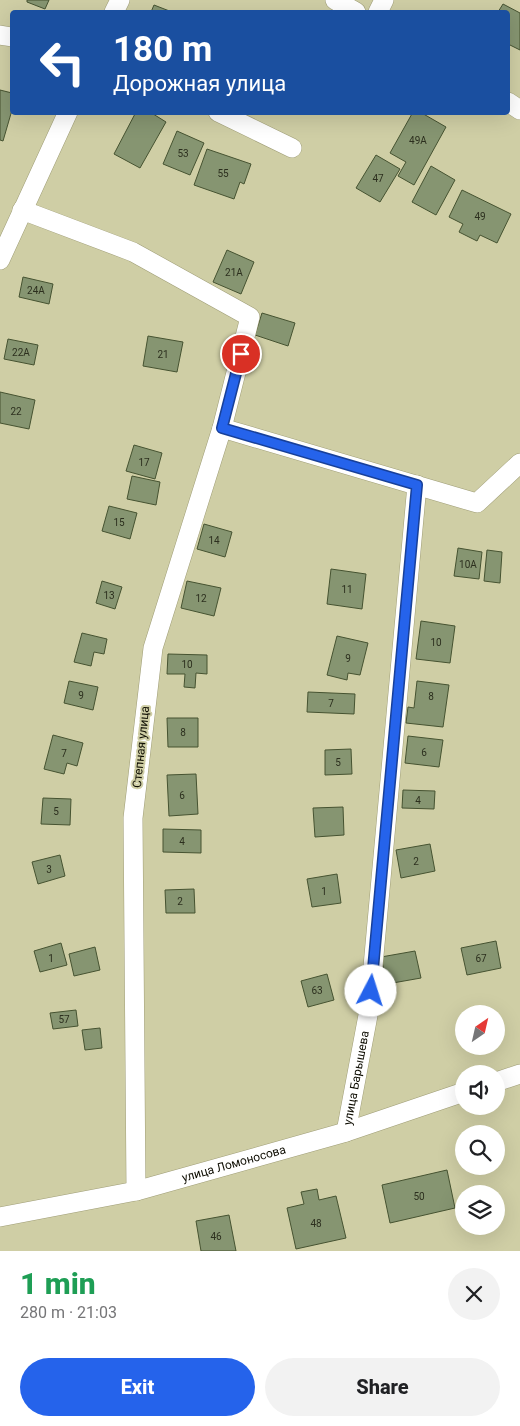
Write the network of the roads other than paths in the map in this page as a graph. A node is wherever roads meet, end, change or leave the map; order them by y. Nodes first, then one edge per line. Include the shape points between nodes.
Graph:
1 (335, 0) edge
2 (352, 10) edge
3 (67, 115) edge
4 (224, 115) edge
5 (292, 148) dead end
6 (22, 210) junction
7 (0, 260) edge
8 (222, 428) junction
9 (520, 463) edge
10 (417, 485) junction
11 (520, 1074) edge
12 (505, 1079) edge
13 (455, 1095) edge
14 (346, 1132) junction
15 (136, 1192) junction
16 (0, 1217) edge

1 - 2 street
3 - 6 street
4 - 5 street
6 - 7 street
6 - 8 street, Степная улица via 133,252 250,317
8 - 10 street
8 - 15 street, Степная улица via 153,648 134,808
9 - 10 street via 477,503
10 - 14 street, улица Барышева via 369,1010
11 - 12 street
13 - 14 street, улица Ломоносова
14 - 15 street, улица Ломоносова
15 - 16 street, улица Ломоносова

